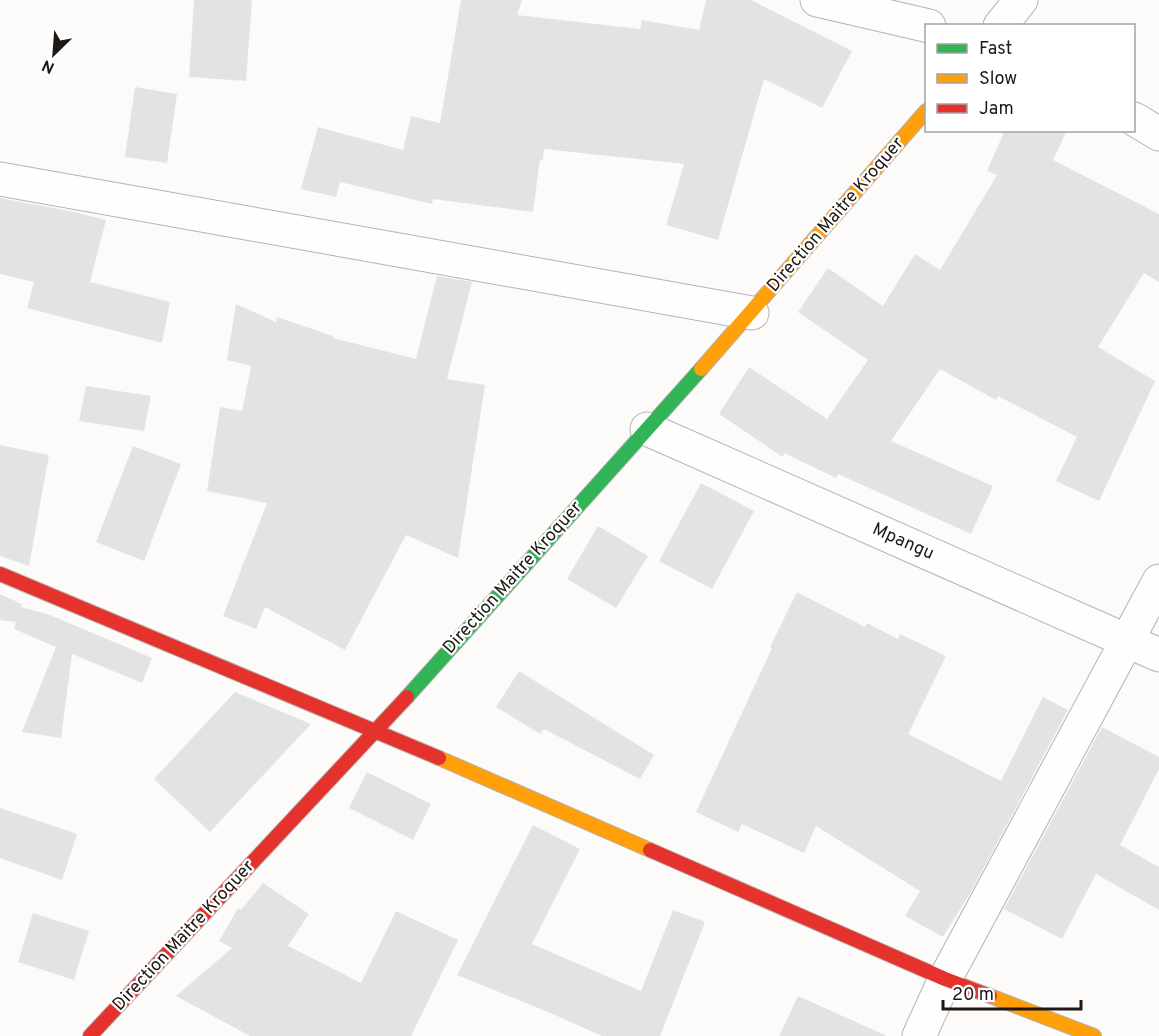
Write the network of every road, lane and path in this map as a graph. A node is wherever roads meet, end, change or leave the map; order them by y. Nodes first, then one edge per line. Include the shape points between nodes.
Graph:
1 (817, 0) edge
2 (1021, 0) edge
3 (1002, 24) edge
4 (925, 25) edge
5 (925, 113) edge
6 (1135, 121) edge
7 (1159, 134) edge
8 (0, 179) edge
9 (752, 313) junction
10 (647, 429) junction
11 (0, 574) edge
12 (1159, 581) edge
13 (1125, 641) junction
14 (1159, 655) edge
15 (376, 731) junction
16 (945, 980) junction
17 (90, 1036) edge
18 (919, 1036) edge
19 (1094, 1036) edge

1 - 4 street
2 - 3 street
5 - 9 street, Direction Maitre Kroquer
6 - 7 street
8 - 9 street
9 - 10 street, Direction Maitre Kroquer
10 - 13 street, Mpangu
10 - 15 street, Direction Maitre Kroquer
11 - 15 street
12 - 13 street
13 - 14 street, Mpangu
13 - 16 street
15 - 16 street
15 - 17 street, Direction Maitre Kroquer
16 - 18 street
16 - 19 street

